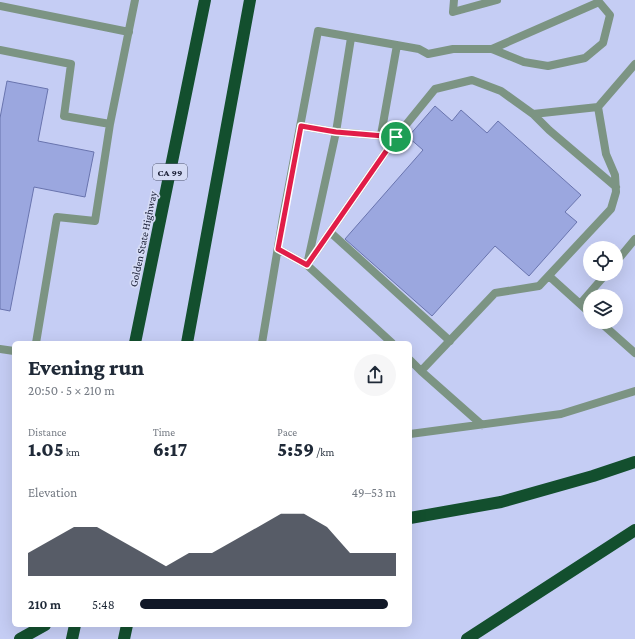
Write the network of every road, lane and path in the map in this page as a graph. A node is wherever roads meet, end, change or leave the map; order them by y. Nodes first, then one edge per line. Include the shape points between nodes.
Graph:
1 (135, 0) edge
2 (206, 0) edge
3 (250, 0) edge
4 (454, 0) edge
5 (497, 0) edge
6 (0, 6) edge
7 (129, 32) junction
8 (351, 38) junction
9 (397, 45) junction
10 (492, 49) junction
11 (0, 50) edge
12 (635, 64) edge
13 (598, 107) junction
14 (533, 114) junction
15 (110, 124) junction
16 (301, 126) junction
17 (336, 132) junction
18 (381, 135) junction
19 (396, 137) junction
20 (616, 187) junction
21 (330, 232) junction
22 (635, 239) edge
23 (278, 249) junction
24 (623, 254) edge
25 (307, 265) junction
26 (549, 276) junction
27 (600, 281) edge
28 (580, 304) junction
29 (583, 307) edge
30 (608, 329) edge
31 (36, 341) edge
32 (135, 341) edge
33 (187, 341) edge
34 (262, 341) edge
35 (390, 341) edge
36 (450, 341) junction
37 (0, 349) edge
38 (12, 351) edge
39 (635, 353) edge
40 (412, 362) edge
41 (422, 371) junction
42 (635, 392) edge
43 (482, 425) junction
44 (412, 434) edge
45 (635, 462) edge
46 (412, 518) edge
47 (635, 530) edge
48 (41, 627) edge
49 (75, 627) edge
50 (127, 627) edge
51 (20, 639) edge
52 (72, 639) edge
53 (124, 639) edge
54 (468, 639) edge

1 - 7 lane
2 - 32 highway, Golden State Highway / CA 99
3 - 33 highway
4 - 5 lane via 453,12
6 - 7 lane
7 - 15 lane
8 - 9 lane
8 - 16 lane via 318,31
8 - 17 lane
9 - 10 lane via 419,49 428,54 453,49
9 - 18 lane
10 - 10 lane via 599,2 610,15 603,43 585,58 548,66 524,62
11 - 15 lane via 71,64 64,116
12 - 13 lane
13 - 14 lane
13 - 20 lane via 606,154 615,175
14 - 19 lane via 501,91 472,80 435,89
14 - 20 lane
15 - 31 lane via 95,222 57,217
16 - 17 lane
16 - 23 lane
17 - 18 lane
17 - 25 lane
18 - 19 lane
19 - 21 lane
20 - 26 lane via 611,209
21 - 25 lane
21 - 36 lane
22 - 24 lane
23 - 25 lane
23 - 34 lane
25 - 35 lane
26 - 28 lane
26 - 36 lane via 539,286 495,293
27 - 28 lane
28 - 29 lane
30 - 39 lane
36 - 41 lane
37 - 38 lane
40 - 41 lane
41 - 43 lane
42 - 43 lane via 561,414
43 - 44 lane
45 - 46 highway via 508,500
47 - 54 highway
48 - 51 highway
49 - 52 highway
50 - 53 highway

